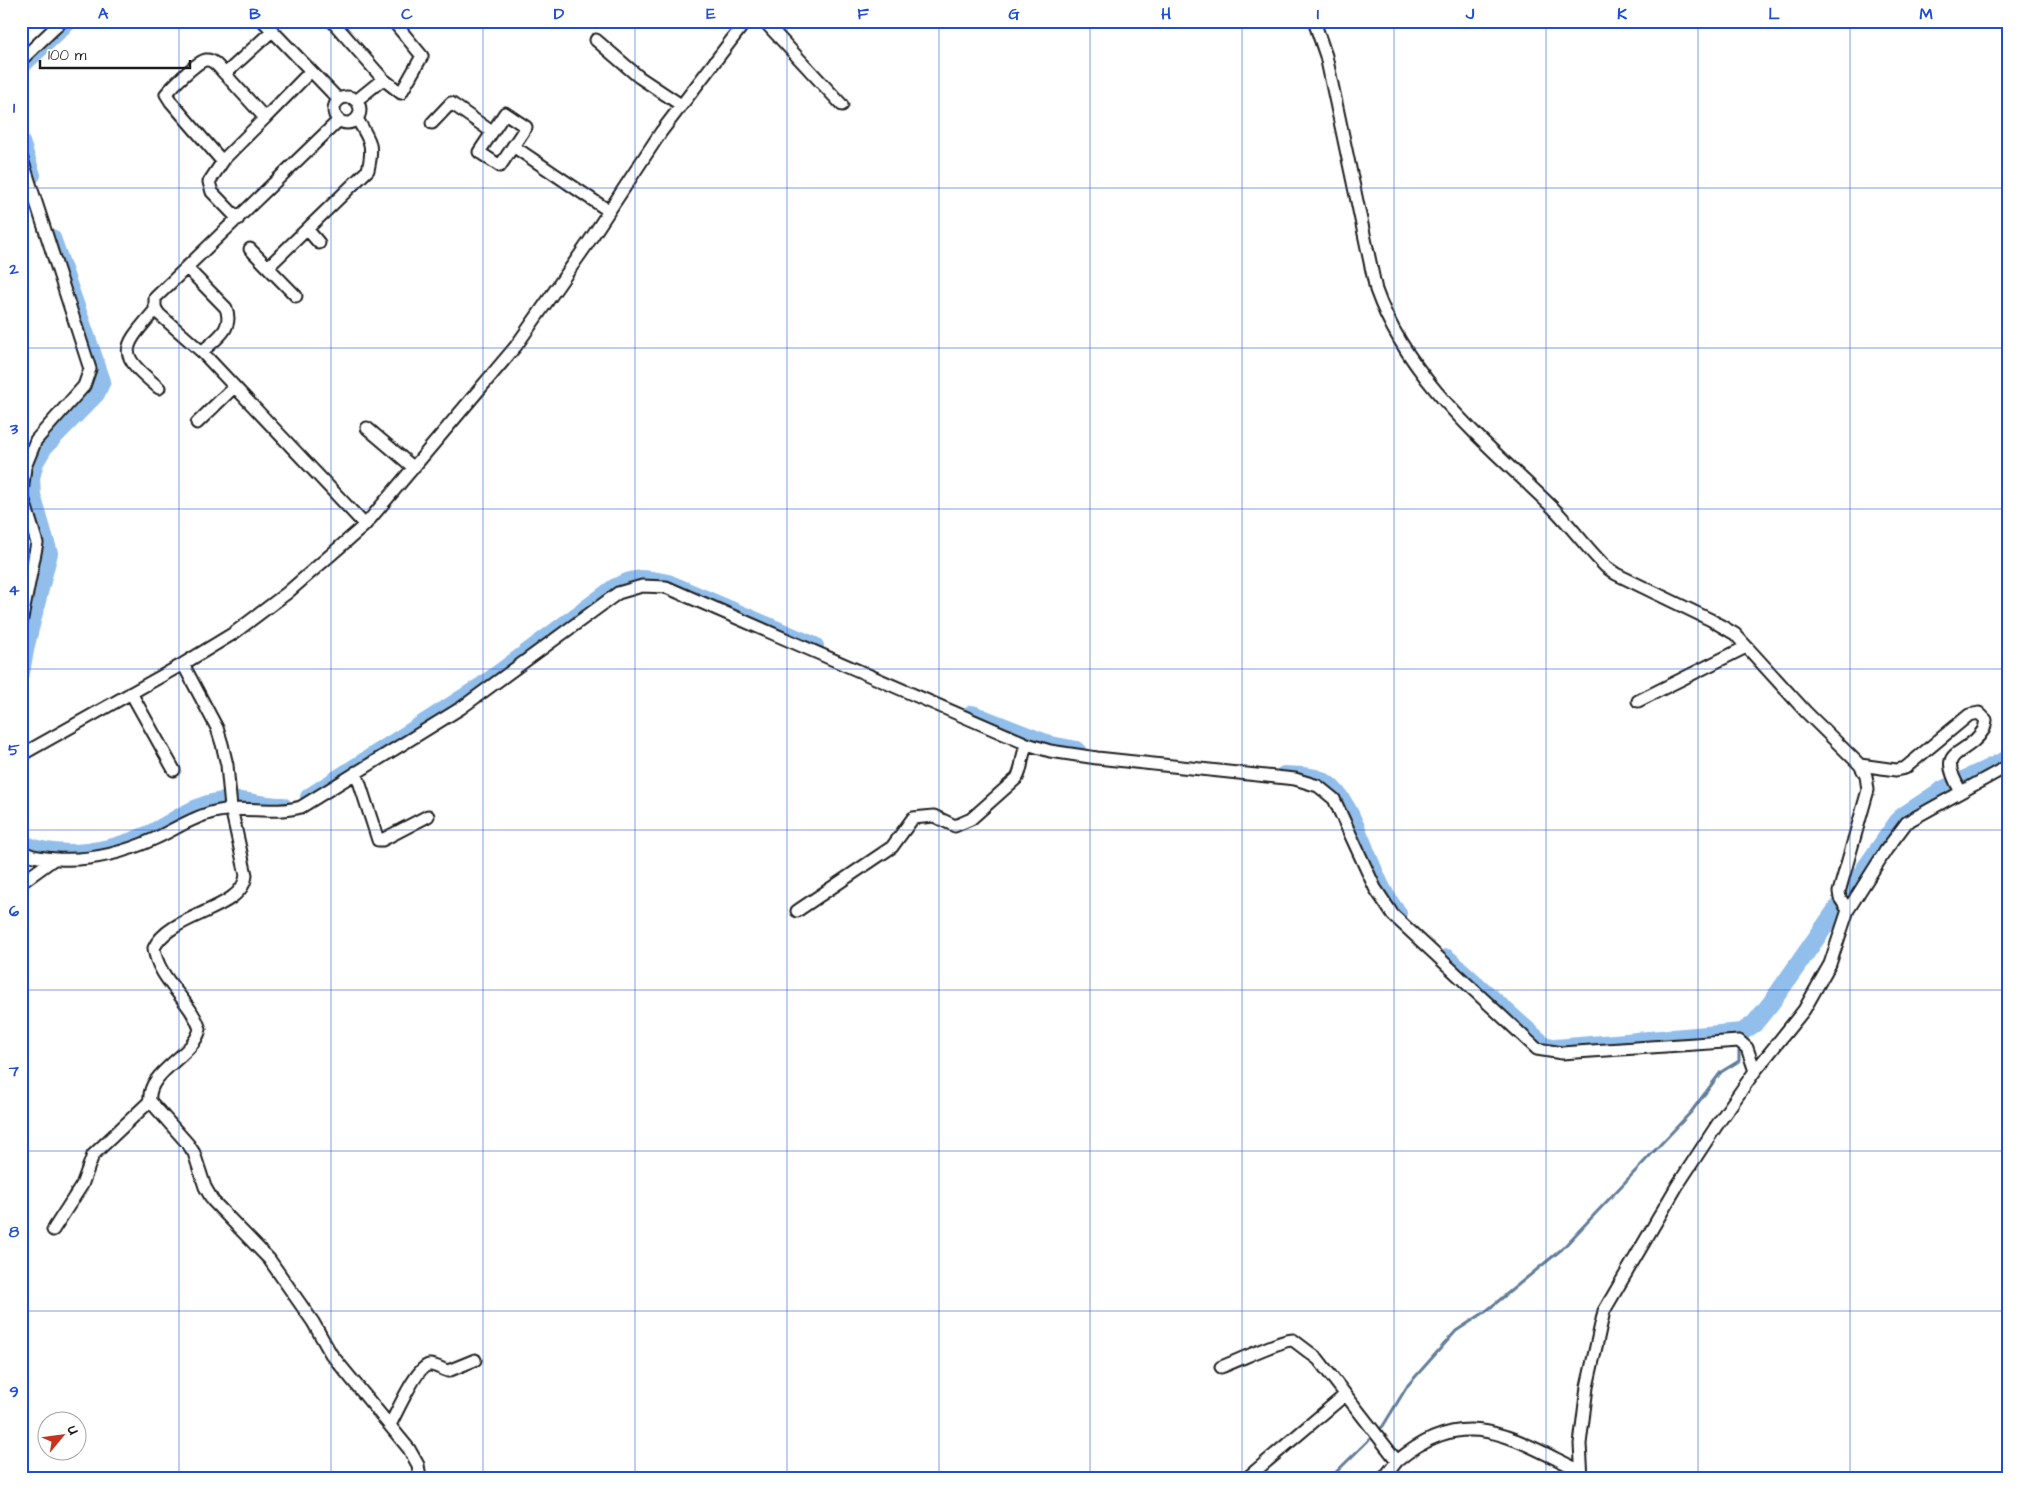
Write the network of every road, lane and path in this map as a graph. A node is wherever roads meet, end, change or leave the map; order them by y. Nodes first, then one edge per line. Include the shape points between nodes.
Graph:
1 (62, 21) edge
2 (263, 21) edge
3 (332, 21) edge
4 (393, 21) edge
5 (746, 21) edge
6 (764, 21) edge
7 (1314, 21) edge
8 (272, 31) junction
9 (596, 40) dead end
10 (21, 60) edge
11 (311, 71) junction
12 (225, 74) junction
13 (383, 79) junction
14 (339, 100) junction
15 (357, 100) junction
16 (681, 105) junction
17 (842, 106) dead end
18 (265, 118) junction
19 (357, 119) junction
20 (339, 120) junction
21 (432, 123) dead end
22 (492, 132) junction
23 (513, 146) junction
24 (21, 156) edge
25 (222, 161) junction
26 (609, 211) junction
27 (238, 219) junction
28 (307, 229) junction
29 (319, 243) dead end
30 (250, 249) dead end
31 (186, 267) junction
32 (268, 267) junction
33 (296, 296) dead end
34 (156, 309) junction
35 (202, 352) junction
36 (234, 387) junction
37 (159, 388) dead end
38 (197, 423) dead end
39 (367, 428) dead end
40 (414, 468) junction
41 (365, 525) junction
42 (21, 623) edge
43 (1746, 647) junction
44 (183, 664) junction
45 (132, 693) junction
46 (1638, 701) dead end
47 (1026, 744) junction
48 (21, 755) edge
49 (1860, 765) junction
50 (2008, 766) edge
51 (174, 770) dead end
52 (356, 772) junction
53 (1958, 786) junction
54 (230, 802) junction
55 (428, 816) dead end
56 (21, 850) edge
57 (54, 859) junction
58 (21, 883) edge
59 (1844, 904) junction
60 (797, 911) dead end
61 (1755, 1071) junction
62 (150, 1101) junction
63 (53, 1230) dead end
64 (475, 1360) dead end
65 (1221, 1367) dead end
66 (1345, 1395) junction
67 (390, 1425) junction
68 (1397, 1462) junction
69 (1581, 1474) edge
70 (420, 1478) edge
71 (1247, 1478) edge
72 (1384, 1478) edge

1 - 10 street
2 - 8 street
3 - 13 street
4 - 13 street via 420,52 422,59 401,93
5 - 16 street
6 - 17 street
7 - 43 street via 1326,56 1376,290 1406,350 1436,392 1478,438 1551,506 1606,567 1724,627
8 - 11 street
8 - 12 street
9 - 16 street via 639,77
11 - 14 street
11 - 18 street
12 - 18 street
12 - 25 street via 213,61 206,60 166,94
13 - 15 street
14 - 15 street via 345,97
14 - 20 street via 334,110
15 - 19 street via 361,110
16 - 26 street
18 - 25 street
19 - 20 street via 348,123
19 - 28 street via 370,141 368,170
20 - 27 street
21 - 22 street via 451,103
22 - 23 street via 505,113 526,127
22 - 23 street via 479,152 500,166
23 - 26 street
24 - 42 street via 90,369 84,386 36,440 25,467 22,494 37,543
25 - 27 street via 209,186
26 - 40 street via 516,346
27 - 31 street
28 - 29 street
28 - 32 street
30 - 32 street
31 - 34 street via 155,298
31 - 35 street via 226,308 229,317 227,328
32 - 33 street
34 - 35 street
34 - 37 street via 134,335 128,352 131,362
35 - 36 street
36 - 38 street
36 - 41 street
39 - 40 street
40 - 41 street
41 - 44 street via 263,612
43 - 46 street
43 - 49 street
44 - 45 street
44 - 54 street via 217,728 227,764
45 - 48 street
45 - 51 street
47 - 52 street via 666,587 642,586 618,593 461,708
47 - 60 street via 1017,778 971,818 955,826 934,816 913,818 892,847
47 - 61 street via 1097,758 1295,779 1318,786 1334,800 1375,888 1393,915 1537,1049 1562,1053 1739,1041 1747,1048
49 - 53 street via 1896,770 1905,768 1969,715 1979,713 1985,718 1986,726 1982,733 1951,759 1949,766
49 - 59 street via 1868,790 1839,892
50 - 53 street
52 - 54 street via 294,809
52 - 55 street via 378,840
53 - 59 street via 1902,828
54 - 57 street via 115,854
54 - 62 street via 246,875 243,886 230,900 178,926 157,941 154,948 161,970 200,1029 192,1046 168,1066 152,1088
56 - 57 street via 30,856
57 - 58 street
59 - 61 street via 1830,964 1804,1010
61 - 69 street via 1677,1186 1604,1311 1587,1387 1580,1444
62 - 63 street via 93,1155 82,1185
62 - 67 street via 194,1153 213,1201 269,1259 314,1322 331,1354
64 - 67 street via 448,1371 425,1366
65 - 66 street via 1293,1340 1318,1359
66 - 68 street
66 - 71 street
67 - 70 street via 418,1465
68 - 69 street via 1441,1434 1466,1428 1513,1439
68 - 72 street

